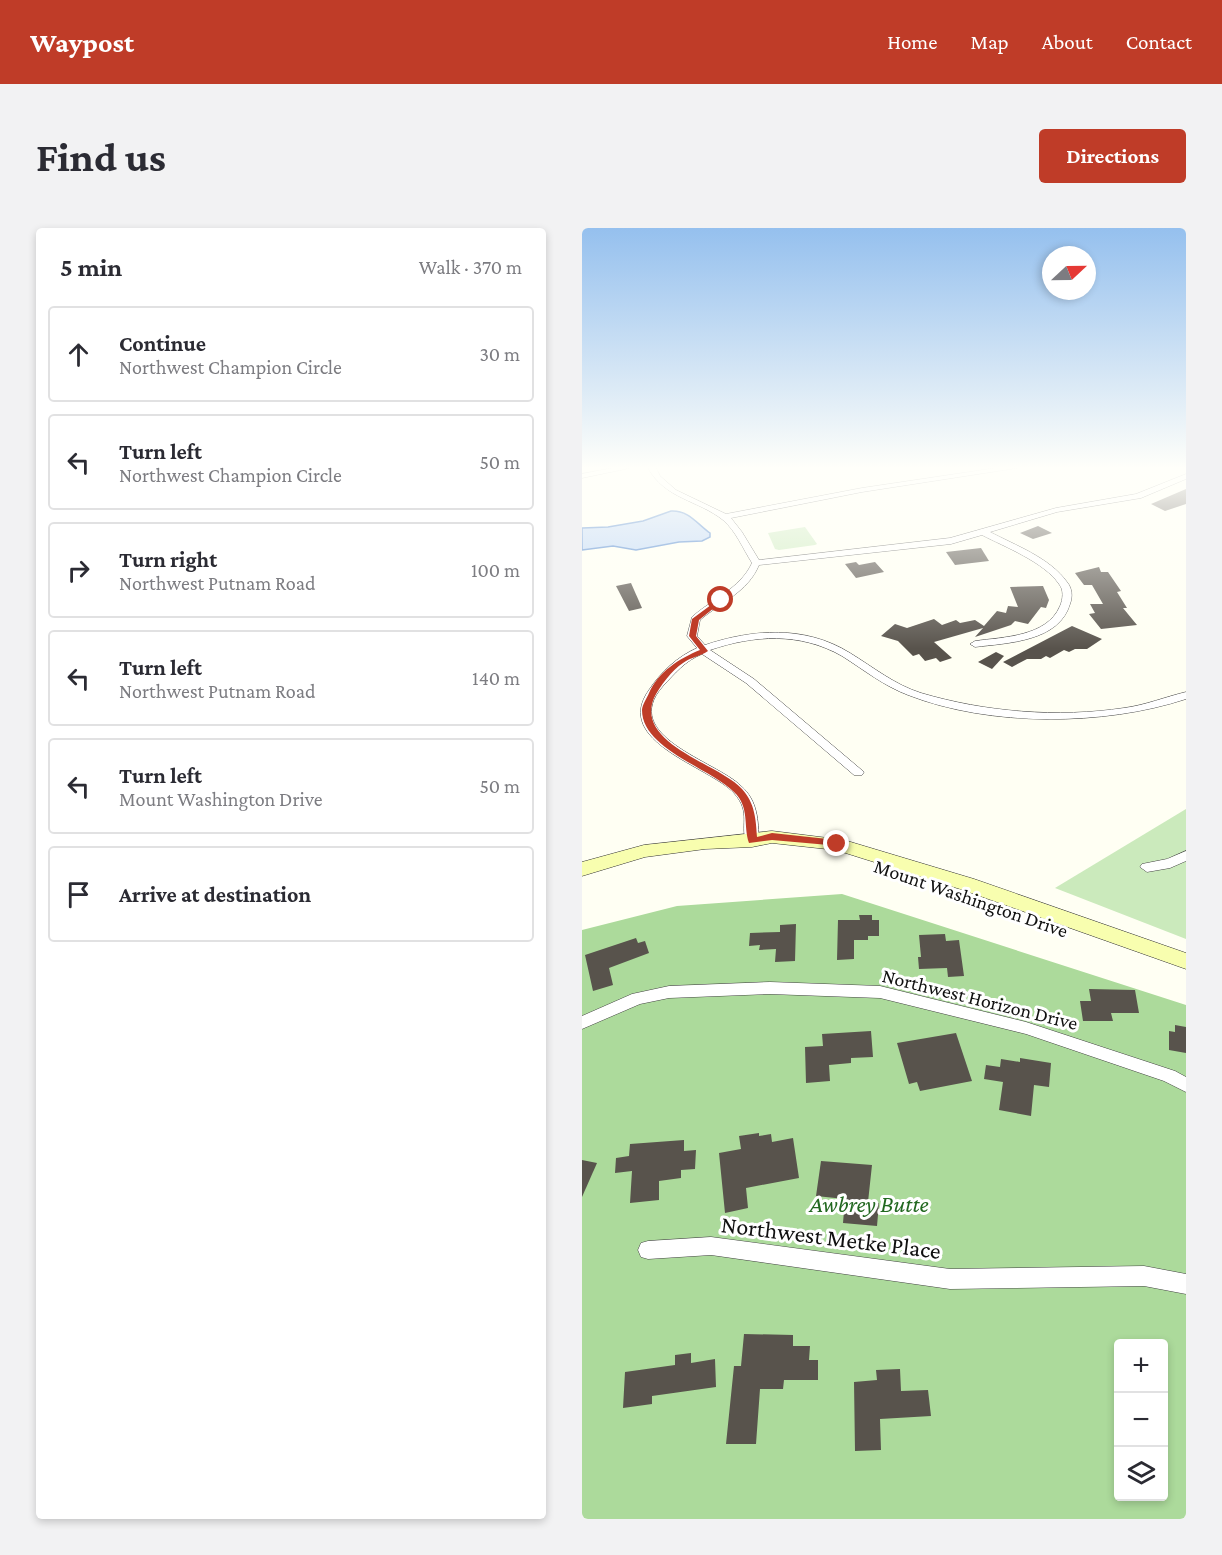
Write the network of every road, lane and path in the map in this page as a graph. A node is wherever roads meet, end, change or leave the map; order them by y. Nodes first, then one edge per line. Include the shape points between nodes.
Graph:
1 (734, 528) edge
2 (997, 528) edge
3 (985, 532) junction
4 (756, 563) junction
5 (975, 644) dead end
6 (704, 651) junction
7 (1186, 695) edge
8 (858, 772) dead end
9 (752, 841) junction
10 (1186, 856) edge
11 (1147, 867) dead end
12 (582, 869) edge
13 (1186, 961) edge
14 (1186, 973) edge
15 (582, 1023) edge
16 (1186, 1085) edge
17 (648, 1250) dead end
18 (1186, 1284) edge

1 - 4 street
2 - 3 street
3 - 4 street via 947,541
3 - 5 street via 1056,575 1067,590 1067,601 1061,615 1044,628 1010,639
4 - 6 street via 742,586 695,619 692,636
6 - 7 street via 749,637 819,640 913,694 964,706 1024,713 1097,716 1162,704
6 - 8 street via 750,681
6 - 9 street via 681,661 654,689 646,709 661,741 740,791 750,811
9 - 12 main road, Mount Washington Drive via 669,847
9 - 13 main road, Mount Washington Drive via 772,837 809,840 872,853
9 - 14 main road, Mount Washington Drive via 831,853 903,873
10 - 11 street
15 - 16 street, Northwest Horizon Drive via 637,998 669,992 770,988 880,992 1026,1028
17 - 18 street, Northwest Metke Place via 711,1246 950,1279 1144,1276

